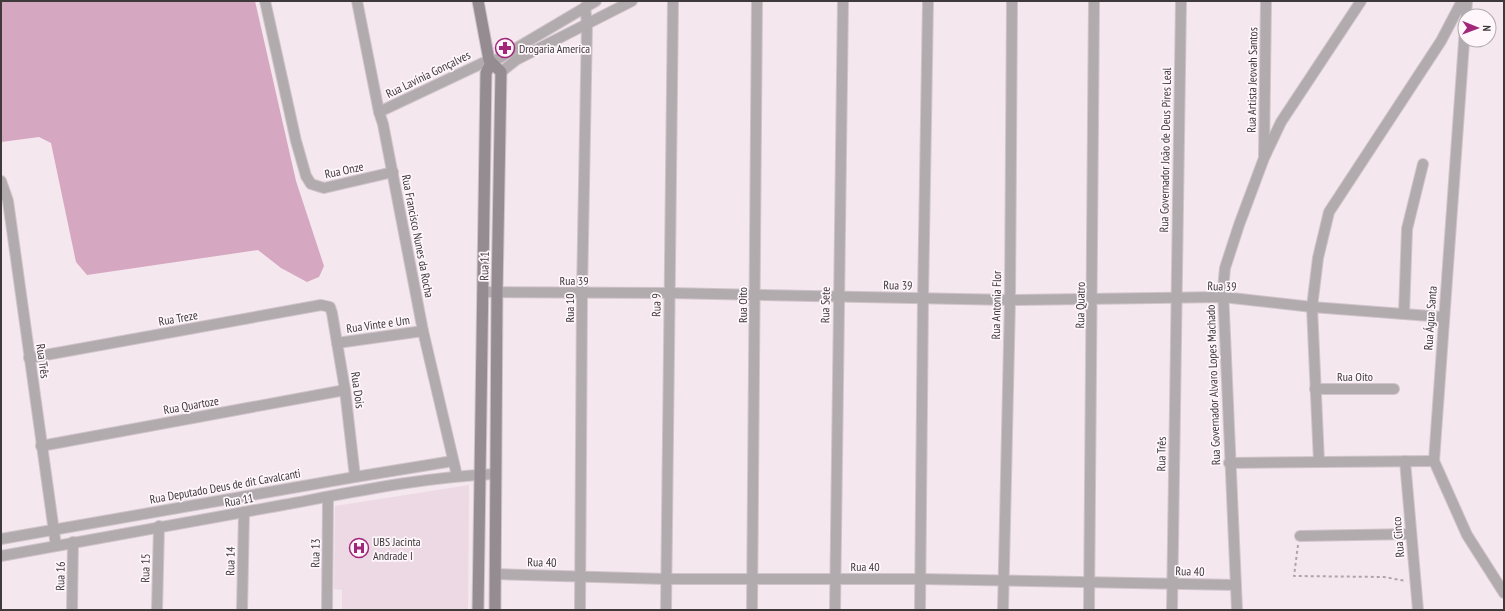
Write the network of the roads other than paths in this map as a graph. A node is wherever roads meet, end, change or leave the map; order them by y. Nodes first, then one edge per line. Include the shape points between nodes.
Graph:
1 (265, 1) edge
2 (357, 1) edge
3 (478, 1) edge
4 (596, 1) edge
5 (632, 1) edge
6 (673, 1) edge
7 (757, 1) edge
8 (843, 1) edge
9 (928, 1) edge
10 (1012, 1) edge
11 (1094, 1) edge
12 (1181, 1) edge
13 (1266, 1) edge
14 (1361, 1) edge
15 (1462, 1) edge
16 (585, 7) junction
17 (587, 24) junction
18 (1463, 48) edge
19 (490, 61) junction
20 (501, 72) junction
21 (486, 77) joint
22 (379, 112) junction
23 (1264, 158) junction
24 (1423, 164) dead end
25 (393, 172) junction
26 (1, 181) edge
27 (483, 292) junction
28 (497, 292) junction
29 (582, 293) junction
30 (669, 293) junction
31 (755, 295) junction
32 (838, 296) junction
33 (1223, 297) junction
34 (923, 298) junction
35 (1093, 299) junction
36 (1175, 299) junction
37 (1010, 300) junction
38 (330, 307) joint
39 (1312, 307) junction
40 (1404, 314) junction
41 (1443, 317) junction
42 (423, 331) junction
43 (337, 343) junction
44 (29, 358) junction
45 (1315, 389) junction
46 (1394, 389) dead end
47 (345, 390) junction
48 (41, 446) junction
49 (453, 461) junction
50 (1405, 461) junction
51 (1434, 461) junction
52 (1320, 462) junction
53 (1229, 463) junction
54 (482, 474) junction
55 (495, 474) junction
56 (457, 476) junction
57 (355, 477) junction
58 (328, 497) junction
59 (244, 512) junction
60 (159, 526) junction
61 (54, 530) junction
62 (1411, 534) junction
63 (1300, 536) road end
64 (1, 540) edge
65 (73, 542) junction
66 (56, 546) junction
67 (1, 556) edge
68 (495, 574) junction
69 (581, 575) junction
70 (666, 579) junction
71 (752, 579) junction
72 (836, 579) junction
73 (921, 580) junction
74 (1004, 581) junction
75 (1089, 583) junction
76 (1172, 584) junction
77 (1236, 585) junction
78 (1504, 593) edge
79 (72, 610) edge
80 (157, 610) edge
81 (242, 610) edge
82 (326, 610) edge
83 (478, 610) edge
84 (495, 610) edge
85 (580, 610) edge
86 (666, 610) edge
87 (752, 610) edge
88 (835, 610) edge
89 (920, 610) edge
90 (1003, 610) edge
91 (1089, 610) edge
92 (1172, 610) edge
93 (1237, 610) edge
94 (1418, 610) edge

1 - 25 street, Rua Onze via 306,176 313,186 324,188
2 - 22 street, Rua Francisco Nunes da Rocha
3 - 19 main road
4 - 16 street, Rua Lavínia Gonçalves
5 - 17 street
6 - 30 street, Rua 9
7 - 31 street, Rua Oito
8 - 32 street, Rua Sete
9 - 34 street
10 - 37 street, Rua Antonia Flor
11 - 35 street, Rua Quatro
12 - 36 street, Rua Governador João de Deus Pires Leal
13 - 23 street, Rua Artista Jeovah Santos
14 - 23 street, Rua Governador Alvaro Lopes Machado via 1281,122
15 - 39 street via 1441,41 1329,212 1318,258
16 - 17 street, Rua 10
16 - 19 street, Rua Lavínia Gonçalves
17 - 20 street via 516,60
17 - 29 street, Rua 10
18 - 41 street, Rua Água Santa
19 - 20 main road
19 - 21 main road, Rua Lavínia Gonçalves
19 - 22 street, Rua Lavínia Gonçalves
20 - 28 main road, Rua 11
21 - 27 main road, Rua 11
22 - 25 street, Rua Francisco Nunes da Rocha
23 - 33 street, Rua Governador Alvaro Lopes Machado via 1225,268
24 - 40 street via 1407,230
25 - 42 street, Rua Francisco Nunes da Rocha
26 - 44 street, Rua Três via 8,201
27 - 28 street, Rua 39
27 - 54 main road, Rua 11
28 - 29 street, Rua 39
28 - 55 main road, Rua 11
29 - 30 street, Rua 39
29 - 69 street, Rua 10
30 - 31 street, Rua 39
30 - 70 street, Rua 9
31 - 32 street, Rua 39
31 - 71 street, Rua Oito
32 - 34 street, Rua 39
32 - 72 street, Rua Sete
33 - 36 street, Rua 39
33 - 39 street, Rua 39
33 - 53 street, Rua Governador Alvaro Lopes Machado
34 - 37 street, Rua 39
34 - 73 street
35 - 36 street, Rua 39
35 - 37 street, Rua 39
35 - 75 street, Rua Quatro
36 - 76 street, Rua Três
37 - 74 street, Rua Antonia Flor
38 - 43 street, Rua Dois
38 - 44 street, Rua Treze via 321,305
39 - 40 street, Rua 39
39 - 45 street
40 - 41 street, Rua 39
41 - 51 street, Rua Água Santa
42 - 43 street, Rua Vinte e Um
42 - 49 street, Rua Francisco Nunes da Rocha
43 - 47 street, Rua Dois
44 - 48 street, Rua Três
45 - 46 street, Rua Oito
45 - 52 street
47 - 48 street, Rua Quartoze
47 - 57 street, Rua Dois
48 - 61 street, Rua Três
49 - 56 street, Rua Francisco Nunes da Rocha
49 - 57 street, Rua Deputado Deus de dit Cavalcanti
50 - 51 street
50 - 52 street
50 - 62 street, Rua Cinco
51 - 78 street, Rua Água Santa via 1467,535
52 - 53 street
53 - 77 street, Rua Governador Alvaro Lopes Machado
54 - 55 street, Rua 11
54 - 56 street, Rua 11
54 - 83 main road, Rua 11
55 - 68 main road, Rua 11
56 - 58 street, Rua 11
57 - 61 street, Rua Deputado Deus de dit Cavalcanti
58 - 59 street, Rua 11
58 - 82 street, Rua 13
59 - 60 street, Rua 11
59 - 81 street, Rua 14
60 - 65 street, Rua 11
60 - 80 street, Rua 15
61 - 64 street, Rua Deputado Deus de dit Cavalcanti
61 - 66 street, Rua Três
62 - 63 street
62 - 94 street, Rua Cinco
65 - 66 street, Rua 11
65 - 79 street, Rua 16
66 - 67 street, Rua 11
68 - 69 street, Rua 40
68 - 84 main road, Rua 11
69 - 70 street, Rua 40
69 - 85 street, Rua 10
70 - 71 street, Rua 40
70 - 86 street, Rua 9
71 - 72 street, Rua 40
71 - 87 street, Rua Oito
72 - 73 street, Rua 40
72 - 88 street, Rua Sete
73 - 74 street, Rua 40
73 - 89 street
74 - 75 street, Rua 40
74 - 90 street, Rua Antonia Flor
75 - 76 street, Rua 40
75 - 91 street, Rua Quatro
76 - 77 street, Rua 40
76 - 92 street, Rua Três
77 - 93 street, Rua Governador Alvaro Lopes Machado

